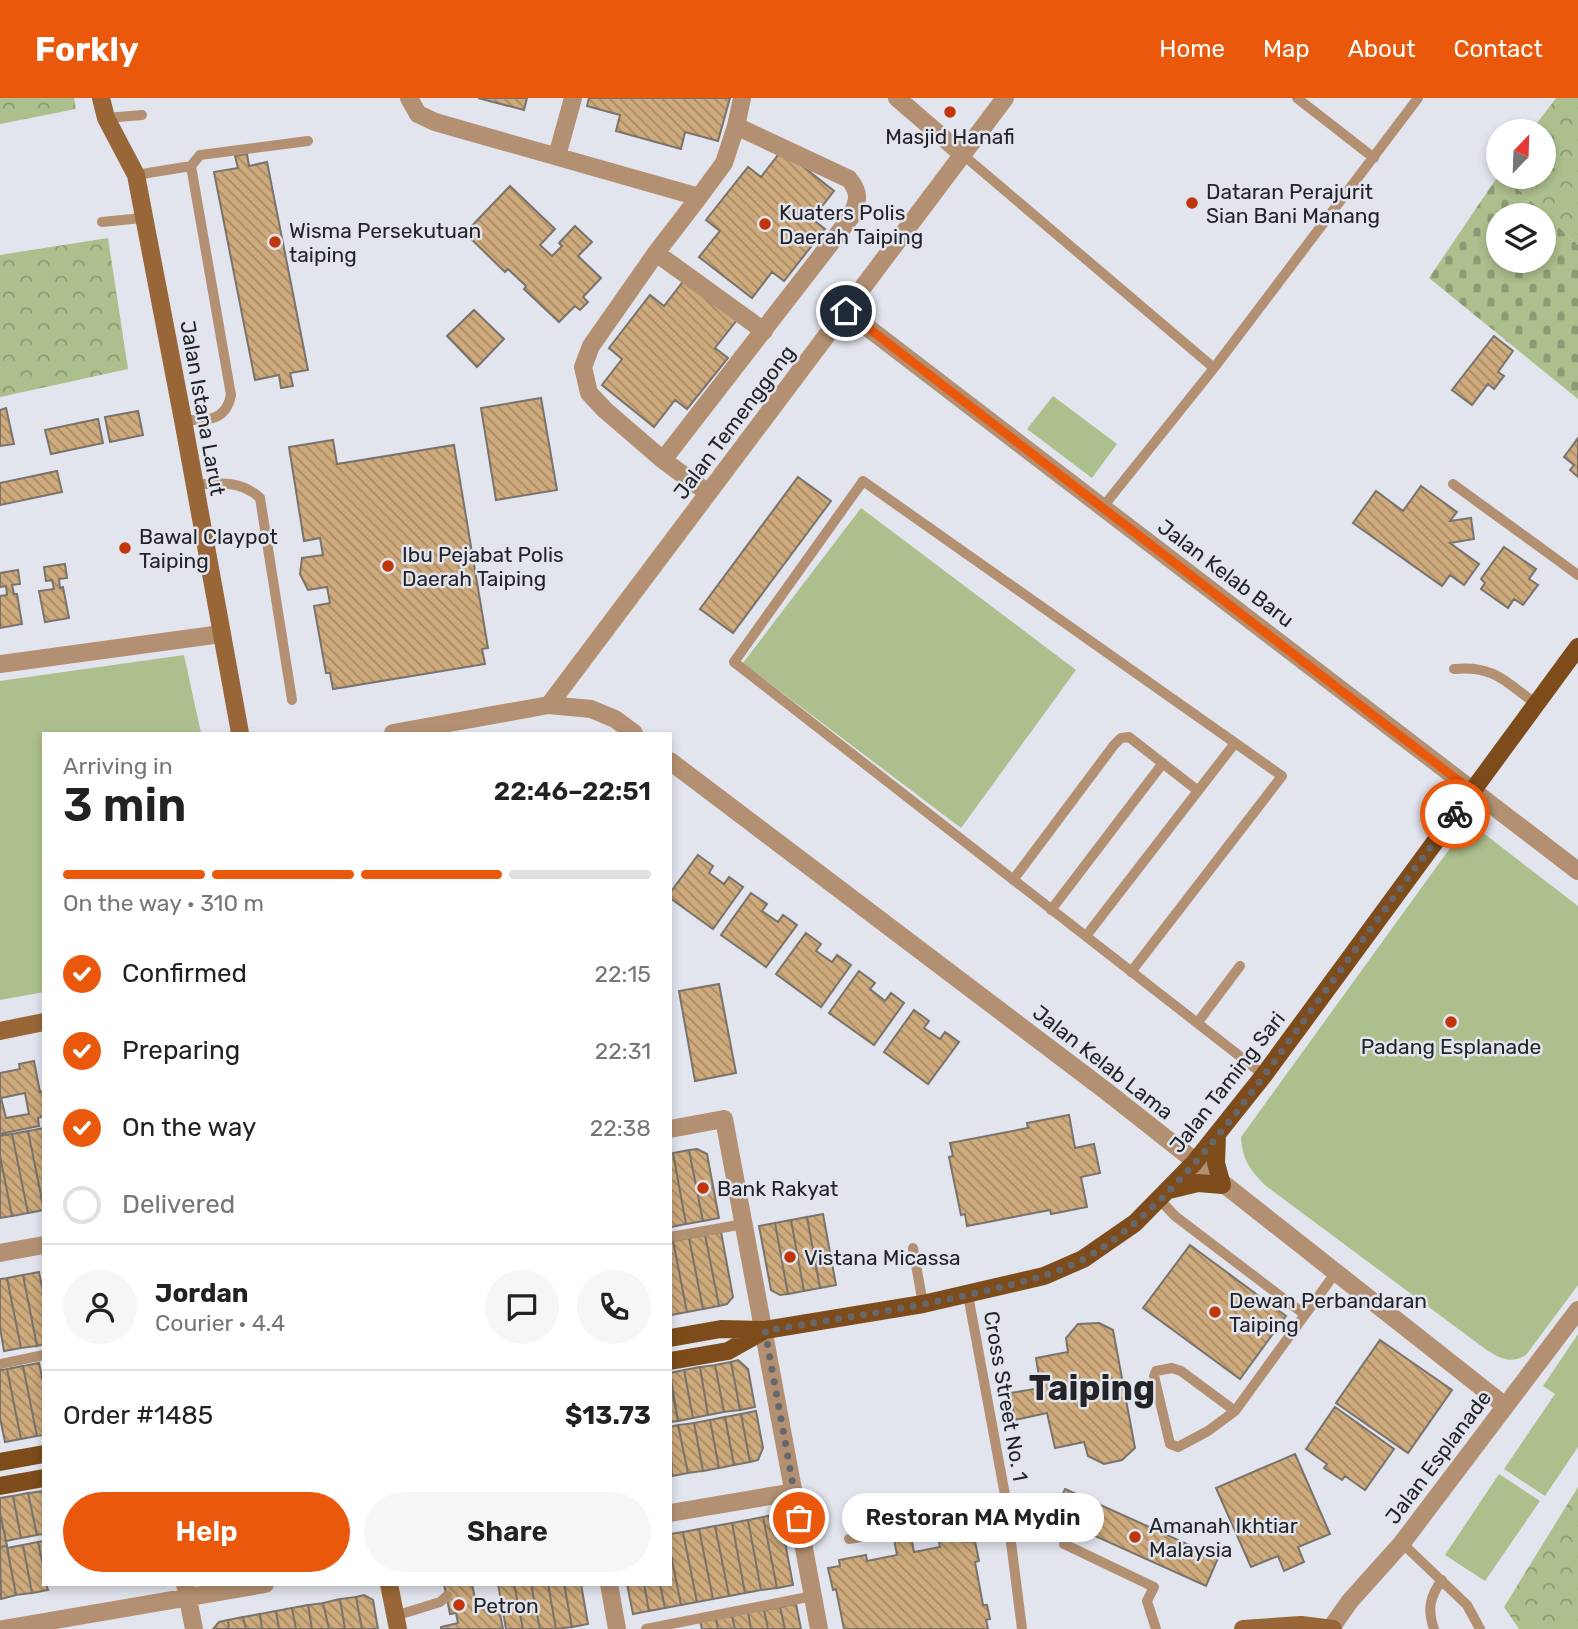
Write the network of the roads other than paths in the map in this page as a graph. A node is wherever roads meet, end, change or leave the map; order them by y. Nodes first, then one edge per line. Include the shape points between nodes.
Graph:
1 (101, 98) edge
2 (409, 98) edge
3 (573, 98) edge
4 (742, 98) edge
5 (897, 98) edge
6 (1005, 98) edge
7 (1297, 98) edge
8 (1418, 98) edge
9 (142, 115) dead end
10 (106, 118) junction
11 (736, 126) junction
12 (308, 141) dead end
13 (962, 154) junction
14 (557, 156) junction
15 (1374, 158) junction
16 (191, 166) junction
17 (135, 176) junction
18 (699, 197) junction
19 (142, 218) junction
20 (102, 222) dead end
21 (656, 253) junction
22 (846, 311) junction
23 (764, 331) junction
24 (1214, 369) junction
25 (183, 420) junction
26 (663, 460) junction
27 (1453, 484) dead end
28 (194, 485) junction
29 (708, 493) junction
30 (1102, 508) junction
31 (1578, 575) edge
32 (220, 634) junction
33 (1578, 647) edge
34 (0, 664) edge
35 (1454, 669) dead end
36 (292, 700) dead end
37 (1536, 704) junction
38 (549, 705) junction
39 (240, 732) edge
40 (399, 732) edge
41 (633, 732) edge
42 (1235, 743) junction
43 (672, 763) edge
44 (1163, 764) junction
45 (1197, 790) junction
46 (1472, 791) junction
47 (1578, 871) edge
48 (1013, 880) junction
49 (1051, 910) junction
50 (1086, 936) junction
51 (1240, 966) dead end
52 (1131, 972) junction
53 (42, 1022) edge
54 (1198, 1022) junction
55 (0, 1031) edge
56 (1264, 1075) junction
57 (672, 1129) edge
58 (1217, 1135) junction
59 (1194, 1163) junction
60 (1222, 1185) junction
61 (1163, 1195) junction
62 (744, 1224) junction
63 (672, 1237) edge
64 (42, 1245) edge
65 (913, 1248) dead end
66 (0, 1252) edge
67 (1336, 1272) junction
68 (968, 1295) junction
69 (923, 1304) junction
70 (1578, 1310) edge
71 (1304, 1314) junction
72 (765, 1331) junction
73 (672, 1338) edge
74 (42, 1355) edge
75 (672, 1361) edge
76 (0, 1364) edge
77 (1504, 1405) junction
78 (1235, 1411) junction
79 (42, 1454) edge
80 (0, 1462) edge
81 (42, 1478) edge
82 (0, 1486) edge
83 (794, 1492) junction
84 (1006, 1512) junction
85 (672, 1513) edge
86 (849, 1539) dead end
87 (1402, 1543) junction
88 (1064, 1544) dead end
89 (1442, 1580) junction
90 (239, 1586) edge
91 (389, 1586) edge
92 (609, 1586) edge
93 (186, 1590) edge
94 (813, 1596) junction
95 (447, 1597) dead end
96 (396, 1623) edge
97 (1332, 1628) edge
98 (2, 1629) edge
99 (194, 1629) edge
100 (617, 1629) edge
101 (646, 1629) edge
102 (819, 1629) edge
103 (1022, 1629) edge
104 (1156, 1629) edge
105 (1243, 1629) edge
106 (1434, 1629) edge
107 (1480, 1629) edge

1 - 10 main road, Jalan Istana Larut
2 - 14 street via 418,114 435,122
3 - 14 street
4 - 11 street
5 - 13 street
6 - 13 street, Jalan Temenggong
7 - 15 lane
8 - 15 lane
9 - 10 lane
10 - 17 main road, Jalan Istana Larut
11 - 18 street via 724,163
11 - 23 street via 849,179 857,189 851,217
12 - 16 lane via 200,155
13 - 22 street, Jalan Temenggong
13 - 24 lane
14 - 18 street
15 - 24 lane
16 - 17 lane
16 - 25 lane via 231,395 223,414
17 - 19 main road, Jalan Istana Larut
18 - 21 street
19 - 20 lane
19 - 25 main road, Jalan Istana Larut
21 - 23 street
21 - 26 street via 591,346 583,367 589,393
22 - 29 street, Jalan Temenggong
22 - 30 street, Jalan Kelab Baru
23 - 26 street
24 - 30 lane
25 - 28 main road, Jalan Istana Larut
26 - 29 street
27 - 31 lane
28 - 32 main road, Jalan Istana Larut
28 - 36 lane via 240,484 260,498
29 - 38 street, Jalan Temenggong
30 - 46 street, Jalan Kelab Baru
32 - 34 street
32 - 39 main road, Jalan Istana Larut
33 - 37 main road, Jalan Taming Sari
35 - 37 lane via 1492,672
37 - 46 main road, Jalan Taming Sari
38 - 40 street
38 - 41 street via 591,709
42 - 45 lane
42 - 48 lane via 863,481 734,662
42 - 52 lane via 1282,776
43 - 59 street, Jalan Kelab Lama
44 - 45 lane
44 - 48 lane via 1129,737 1121,738
44 - 49 lane
45 - 50 lane
46 - 47 street, Jalan Kelab Baru
46 - 56 main road, Jalan Taming Sari
48 - 49 lane
49 - 50 lane
50 - 52 lane
51 - 54 lane
52 - 54 lane
53 - 55 main road
54 - 56 lane
56 - 58 main road, Jalan Taming Sari
57 - 62 street via 724,1119
58 - 59 main road, Jalan Taming Sari
58 - 60 main road via 1216,1163
59 - 60 street, Jalan Kelab Lama
59 - 61 main road, Jalan Taming Sari
60 - 61 main road via 1198,1183
60 - 67 street, Jalan Kelab Lama
61 - 68 main road, Jalan Taming Sari via 1125,1231 1083,1259 1044,1276
61 - 71 lane via 1175,1216
62 - 63 lane
62 - 72 street
64 - 66 street
65 - 69 lane
67 - 71 lane
67 - 77 street, Jalan Kelab Lama
68 - 69 main road, Jalan Taming Sari
68 - 84 lane, Cross Street No. 1
69 - 72 main road, Jalan Taming Sari
70 - 77 street, Jalan Esplanade
71 - 78 lane
72 - 73 main road, Jalan Taming Sari via 721,1329
72 - 75 main road, Jalan Taming Sari via 728,1351
72 - 83 street
74 - 76 lane
77 - 87 street, Jalan Esplanade
78 - 78 lane via 1208,1431 1173,1447 1156,1371 1181,1371
79 - 80 main road
81 - 82 main road
83 - 85 street
83 - 94 street
84 - 86 lane
84 - 103 lane, Cross Street No. 1
87 - 89 lane
87 - 97 street, Jalan Esplanade
88 - 104 lane via 1154,1587 1147,1601
89 - 106 lane via 1429,1602
89 - 107 lane via 1467,1605
90 - 93 street
91 - 96 main road
92 - 100 street
93 - 98 street
93 - 99 street
94 - 101 lane
94 - 102 street
95 - 96 lane
97 - 105 main road

